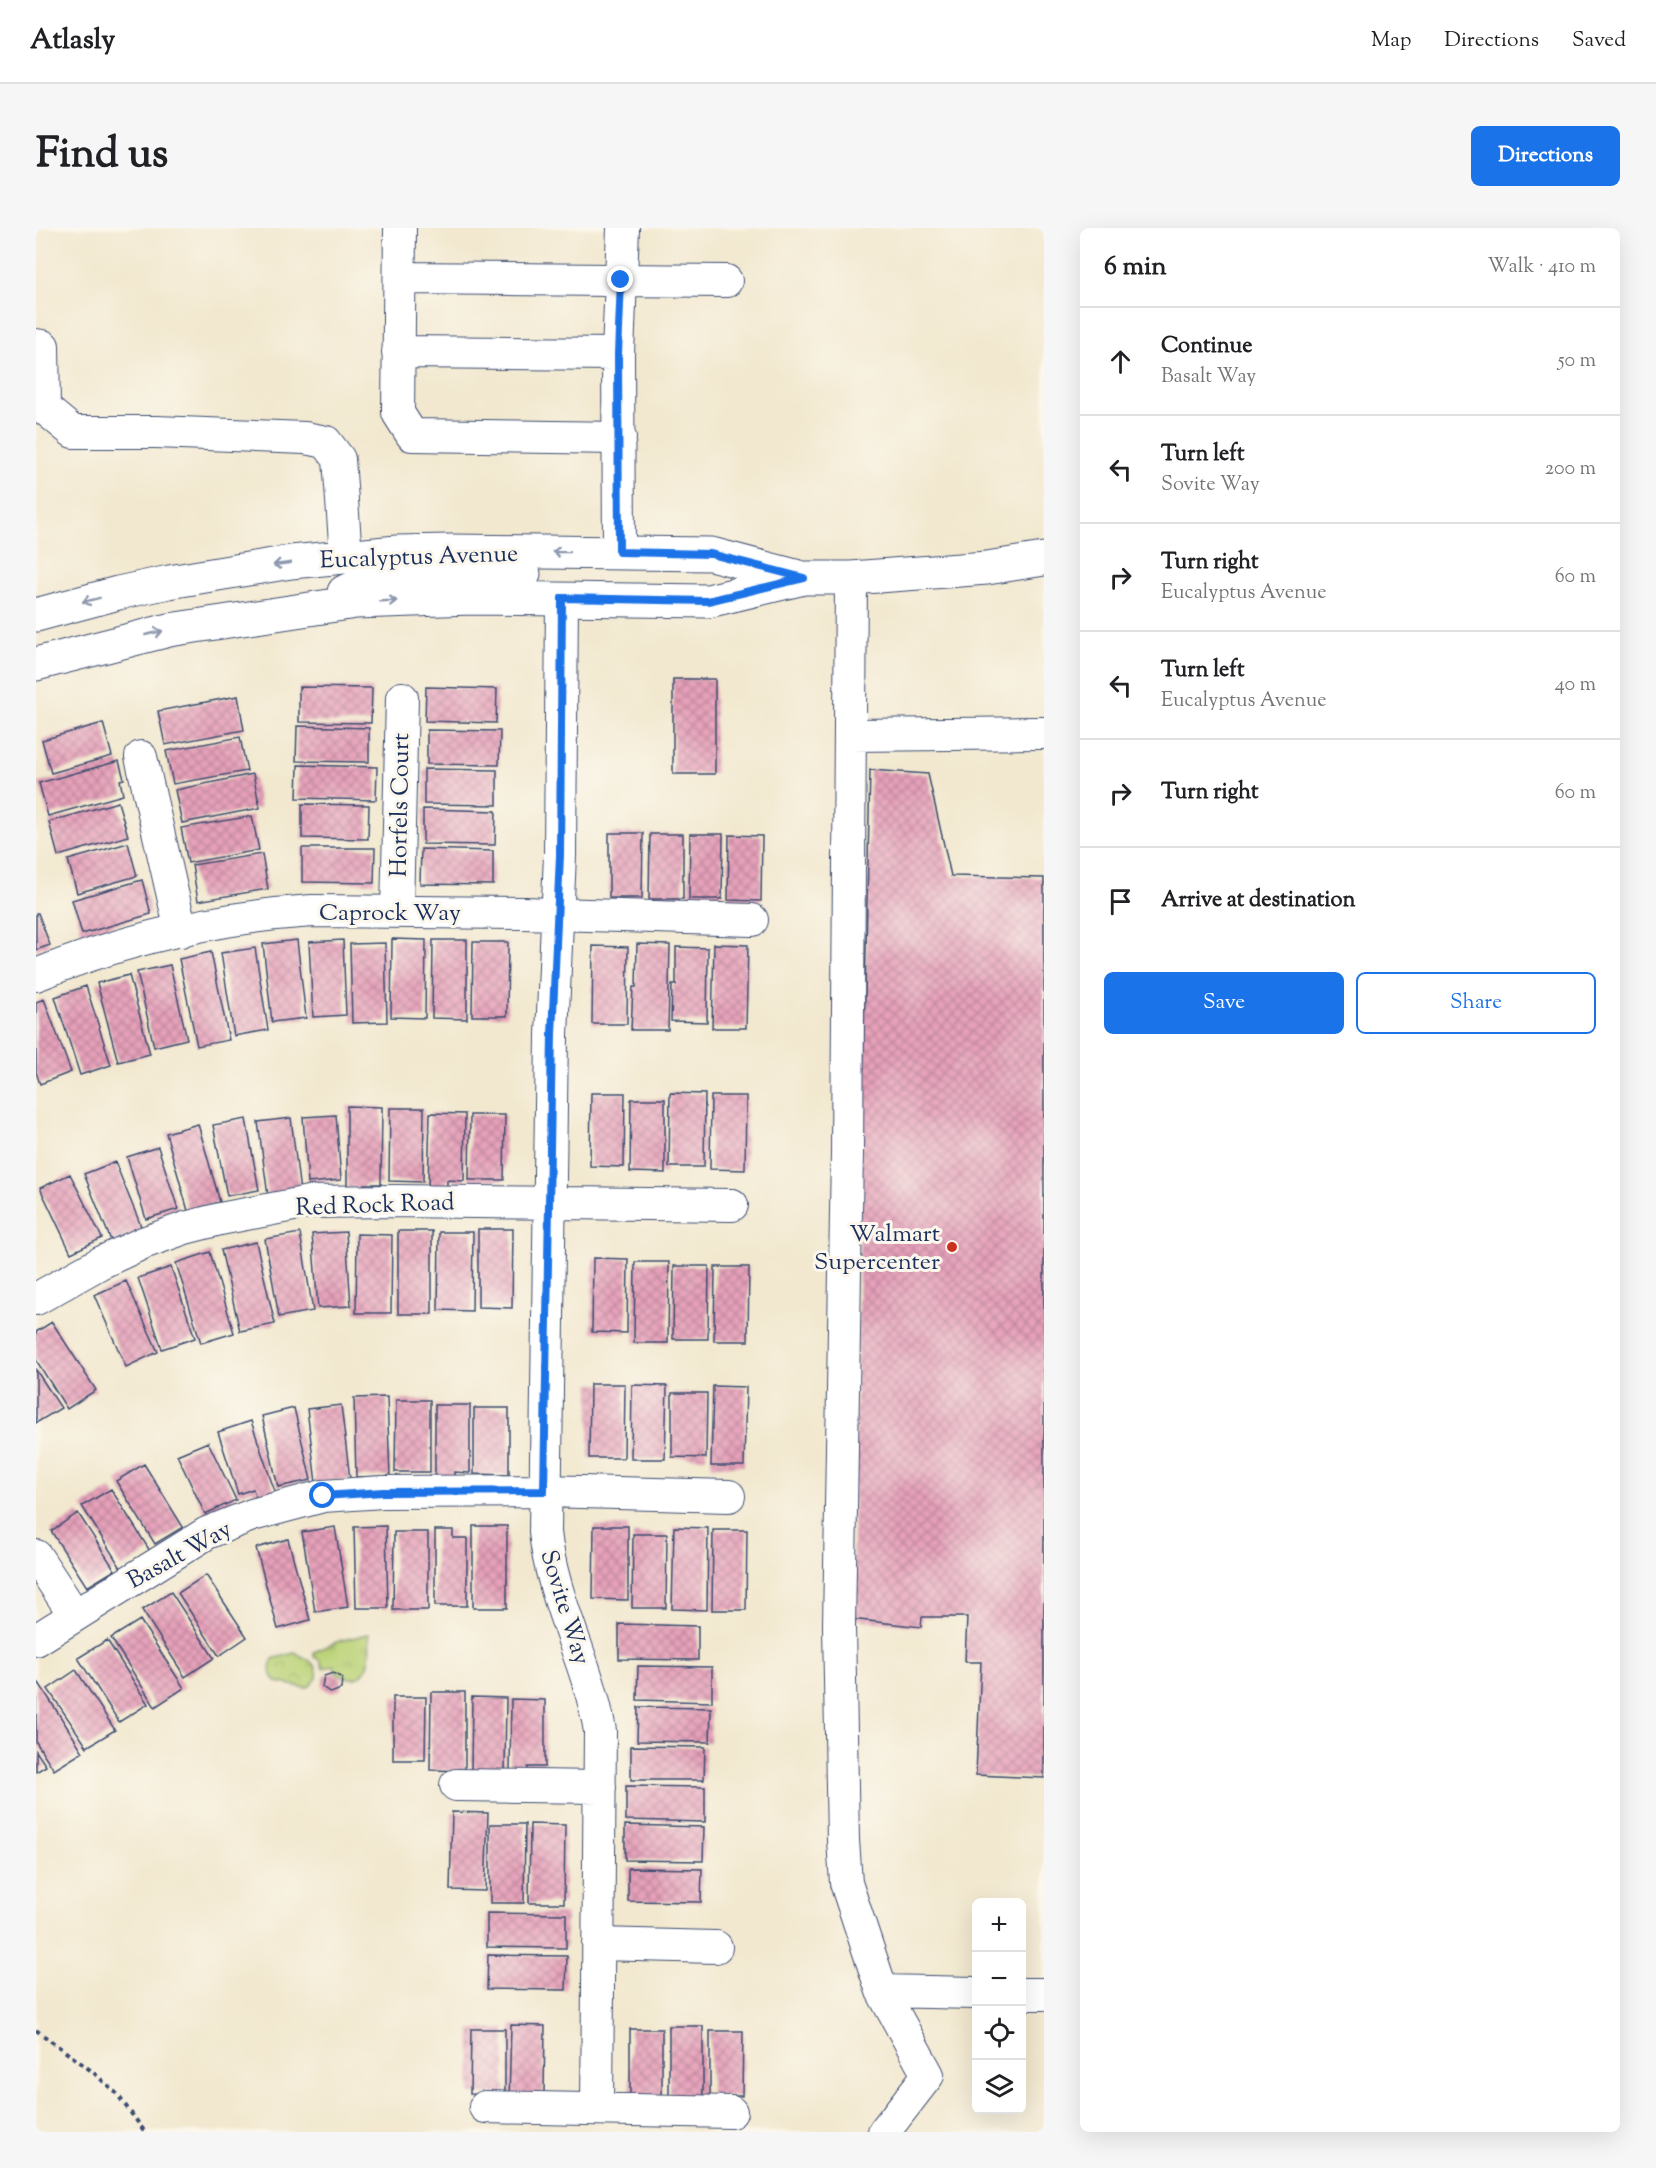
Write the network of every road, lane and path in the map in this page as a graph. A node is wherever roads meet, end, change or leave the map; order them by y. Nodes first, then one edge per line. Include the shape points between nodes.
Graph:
1 (400, 228) edge
2 (623, 228) edge
3 (400, 278) junction
4 (621, 280) junction
5 (726, 281) dead end
6 (36, 345) edge
7 (399, 352) junction
8 (618, 354) junction
9 (620, 438) junction
10 (619, 552) junction
11 (346, 556) junction
12 (1044, 559) edge
13 (804, 578) junction
14 (851, 578) junction
15 (562, 598) junction
16 (294, 611) junction
17 (36, 615) edge
18 (36, 664) edge
19 (402, 698) dead end
20 (1044, 734) edge
21 (850, 735) junction
22 (141, 757) dead end
23 (397, 911) junction
24 (557, 915) junction
25 (752, 920) dead end
26 (181, 931) junction
27 (36, 975) edge
28 (550, 1202) junction
29 (732, 1205) dead end
30 (36, 1299) edge
31 (544, 1491) junction
32 (729, 1496) dead end
33 (36, 1556) edge
34 (74, 1614) junction
35 (36, 1640) edge
36 (456, 1785) dead end
37 (600, 1787) junction
38 (598, 1944) junction
39 (716, 1947) dead end
40 (882, 1991) junction
41 (972, 1993) edge
42 (1026, 1994) edge
43 (1044, 1994) edge
44 (36, 2030) edge
45 (485, 2108) dead end
46 (597, 2109) junction
47 (731, 2112) dead end
48 (145, 2132) edge
49 (884, 2132) edge

1 - 3 street
2 - 4 street
3 - 4 street
3 - 7 street
4 - 5 street
4 - 8 street
6 - 11 street via 43,346 44,408 73,432 156,432 326,442 339,459
7 - 8 street
7 - 9 street via 398,413 412,435
8 - 9 street
9 - 10 street
10 -> 11 main road, Eucalyptus Avenue via 450,551
10 - 13 main road, Eucalyptus Avenue via 711,554
10 - 16 main road via 614,565 600,574 391,577
11 -> 17 main road, Eucalyptus Avenue via 169,582
12 - 14 main road, Eucalyptus Avenue via 987,568
13 - 14 main road, Eucalyptus Avenue
13 - 15 main road, Eucalyptus Avenue via 708,601
14 - 21 street
16 -> 15 main road, Eucalyptus Avenue via 356,602
15 - 24 street, Sovite Way
18 -> 16 main road, Eucalyptus Avenue via 170,630
19 - 23 street, Horfels Court
20 - 21 street
21 - 40 street via 838,1626 843,1840 846,1883
22 - 26 street
23 - 24 street, Caprock Way
23 - 26 street, Caprock Way via 279,913
24 - 25 street, Caprock Way
24 - 28 street, Sovite Way
26 - 27 street, Caprock Way via 82,957
28 - 29 street, Red Rock Road
28 - 30 street, Red Rock Road via 309,1202 250,1213 185,1228 143,1244
28 - 31 street, Sovite Way
31 - 32 street, Basalt Way
31 - 34 street, Basalt Way via 383,1492 323,1496 283,1505 207,1533
31 - 37 street, Sovite Way via 549,1567 596,1704
33 - 34 street
34 - 35 street, Basalt Way
36 - 37 street
37 - 38 street, Sovite Way
38 - 39 street
38 - 46 street, Sovite Way
40 - 41 street
40 - 49 street via 928,2075
42 - 43 street
44 - 48 path via 117,2094
45 - 46 street
46 - 47 street

